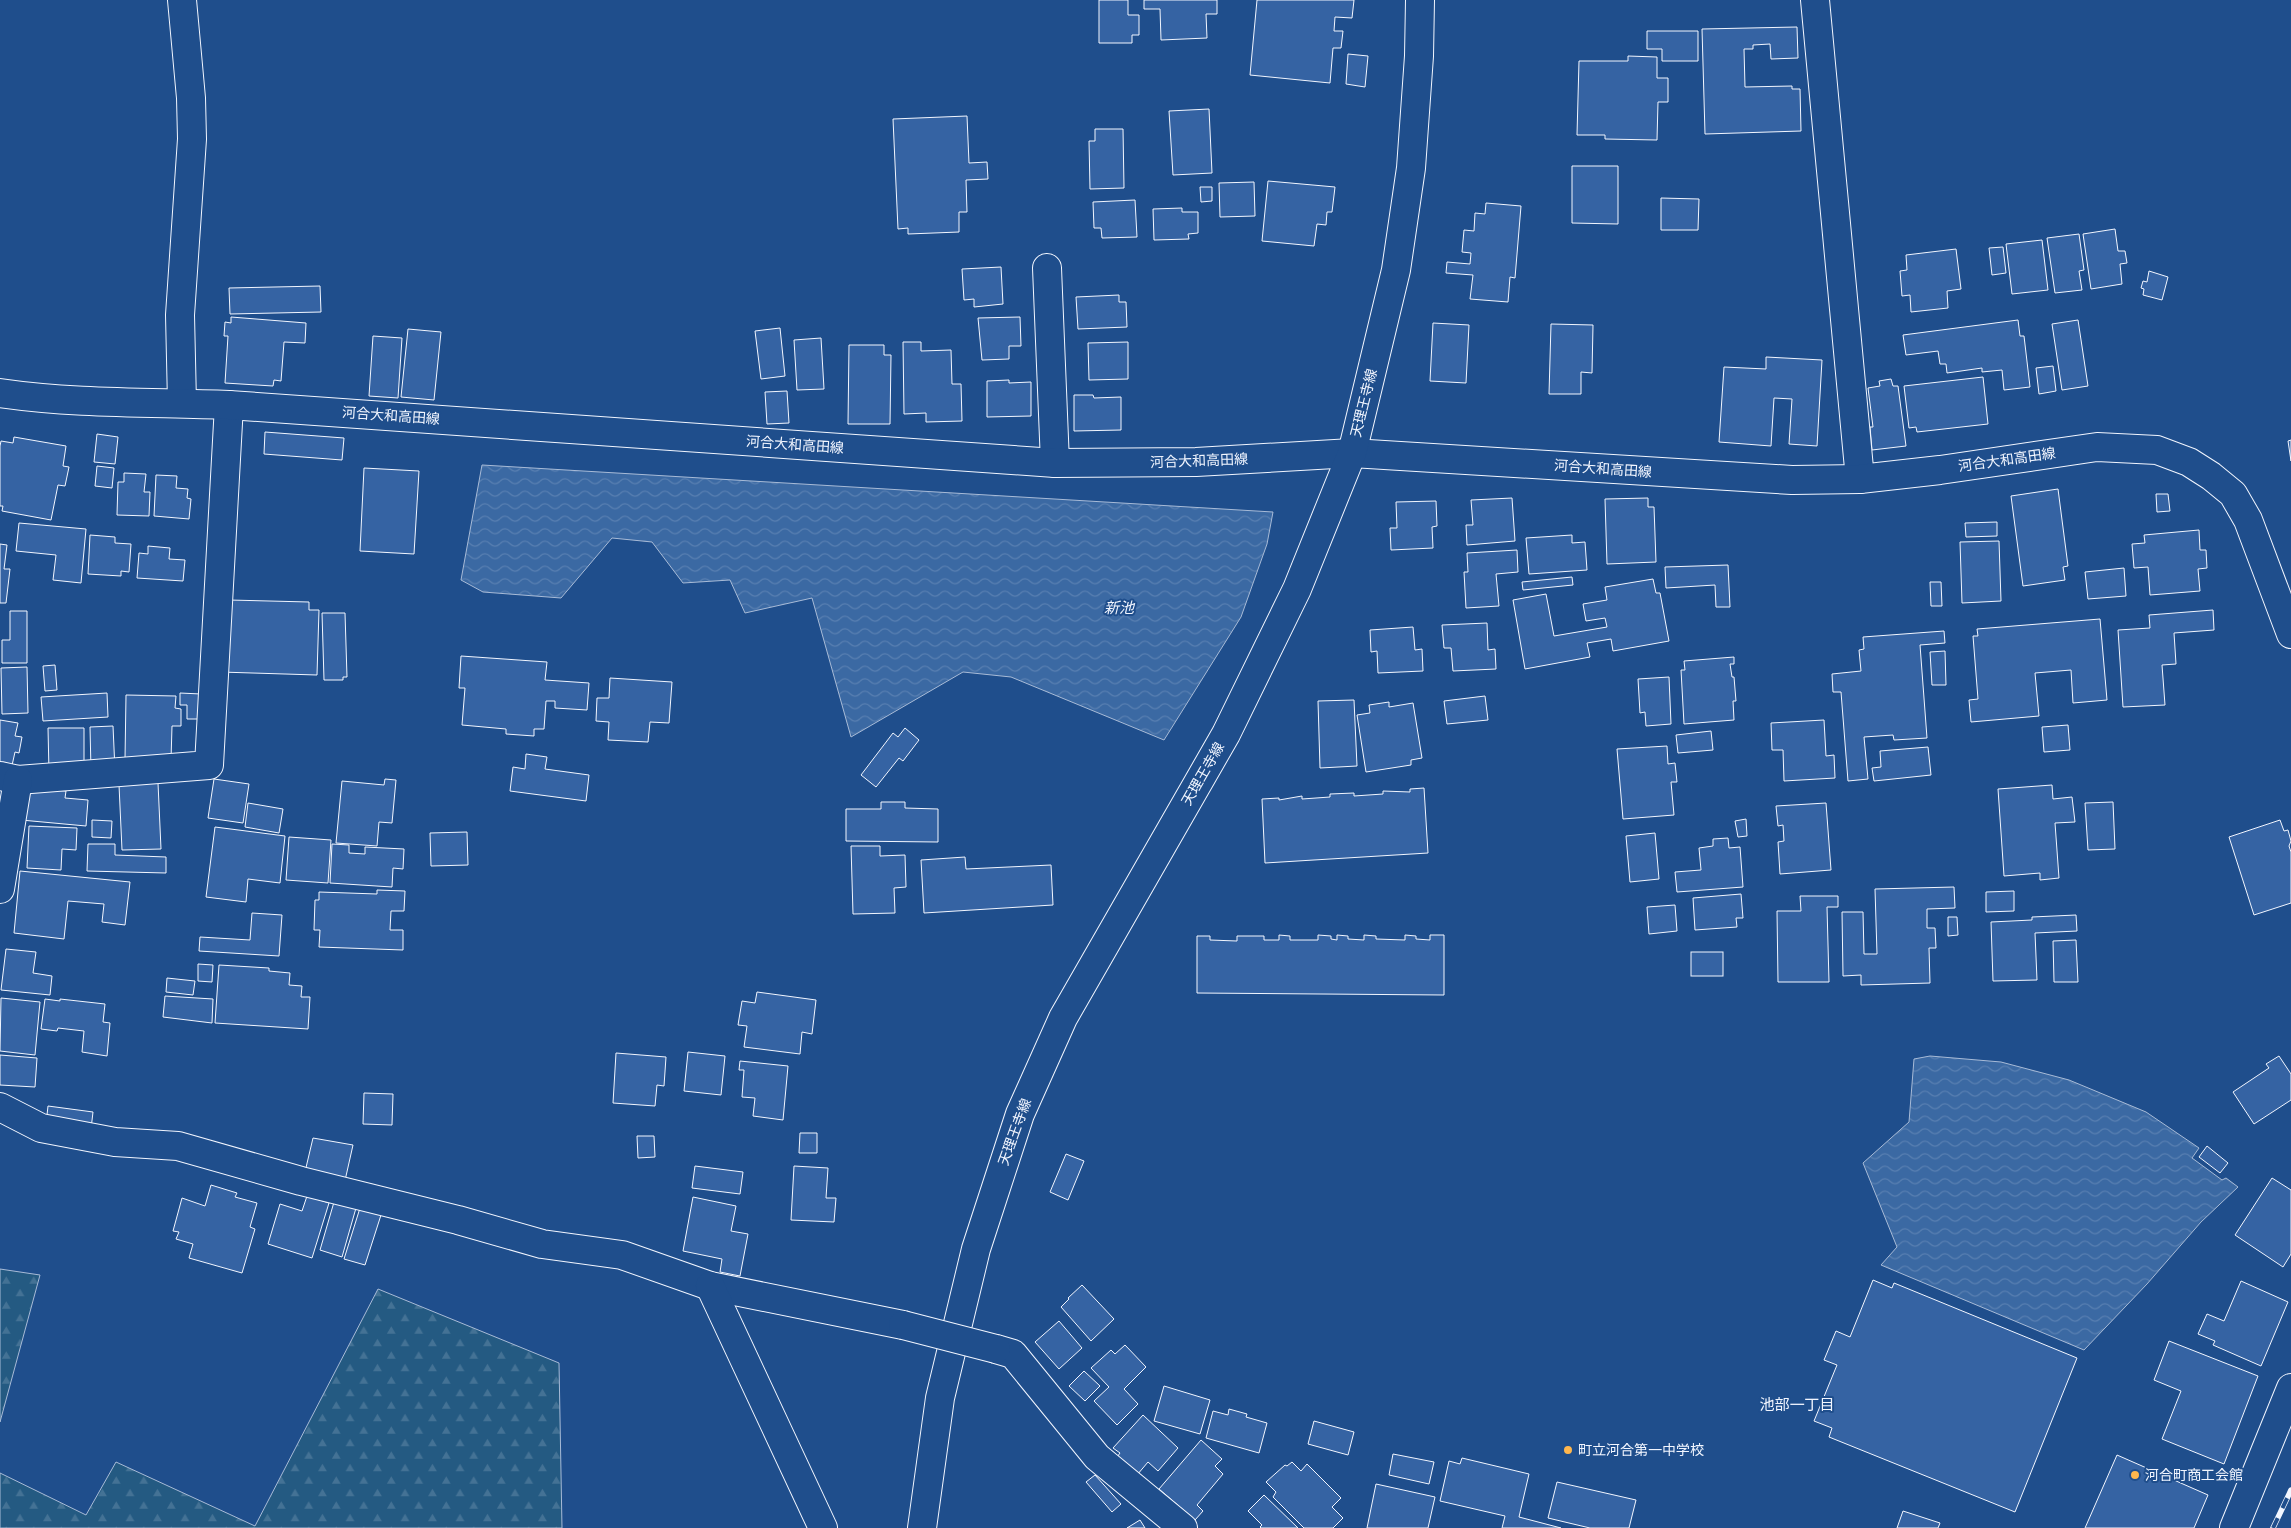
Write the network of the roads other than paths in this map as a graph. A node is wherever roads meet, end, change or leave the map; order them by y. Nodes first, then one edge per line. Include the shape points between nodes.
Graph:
1 (182, 0) edge
2 (1420, 0) edge
3 (1815, 0) edge
4 (1047, 268) dead end
5 (0, 393) edge
6 (182, 403) junction
7 (229, 405) junction
8 (1352, 453) junction
9 (1055, 463) junction
10 (1860, 479) junction
11 (2291, 634) edge
12 (9, 778) edge
13 (0, 889) edge
14 (0, 1107) edge
15 (710, 1286) junction
16 (2291, 1388) edge
17 (823, 1528) edge
18 (922, 1528) edge
19 (1183, 1528) edge
20 (2234, 1528) edge

1 - 6 main road via 192,139 180,315
2 - 8 main road, 天理王寺線 via 1420,56 1411,168 1396,270
3 - 10 main road
4 - 9 main road
5 - 6 main road, 河合大和高田線 via 96,402
6 - 7 main road, 河合大和高田線
7 - 9 main road, 河合大和高田線
7 - 12 main road via 210,765
8 - 9 main road, 河合大和高田線 via 1196,462
8 - 10 main road, 河合大和高田線 via 1742,478
8 - 18 main road, 天理王寺線 via 1297,588 1226,734 1064,1018 1020,1114 976,1249 940,1398
10 - 11 main road, 河合大和高田線 via 2097,447 2158,450 2189,462 2233,494 2248,520
12 - 13 main road
14 - 15 main road via 41,1128 115,1142 178,1146 542,1244 622,1255
15 - 17 main road
15 - 19 main road, bridge via 903,1325 1013,1354 1097,1457
16 - 20 main road

